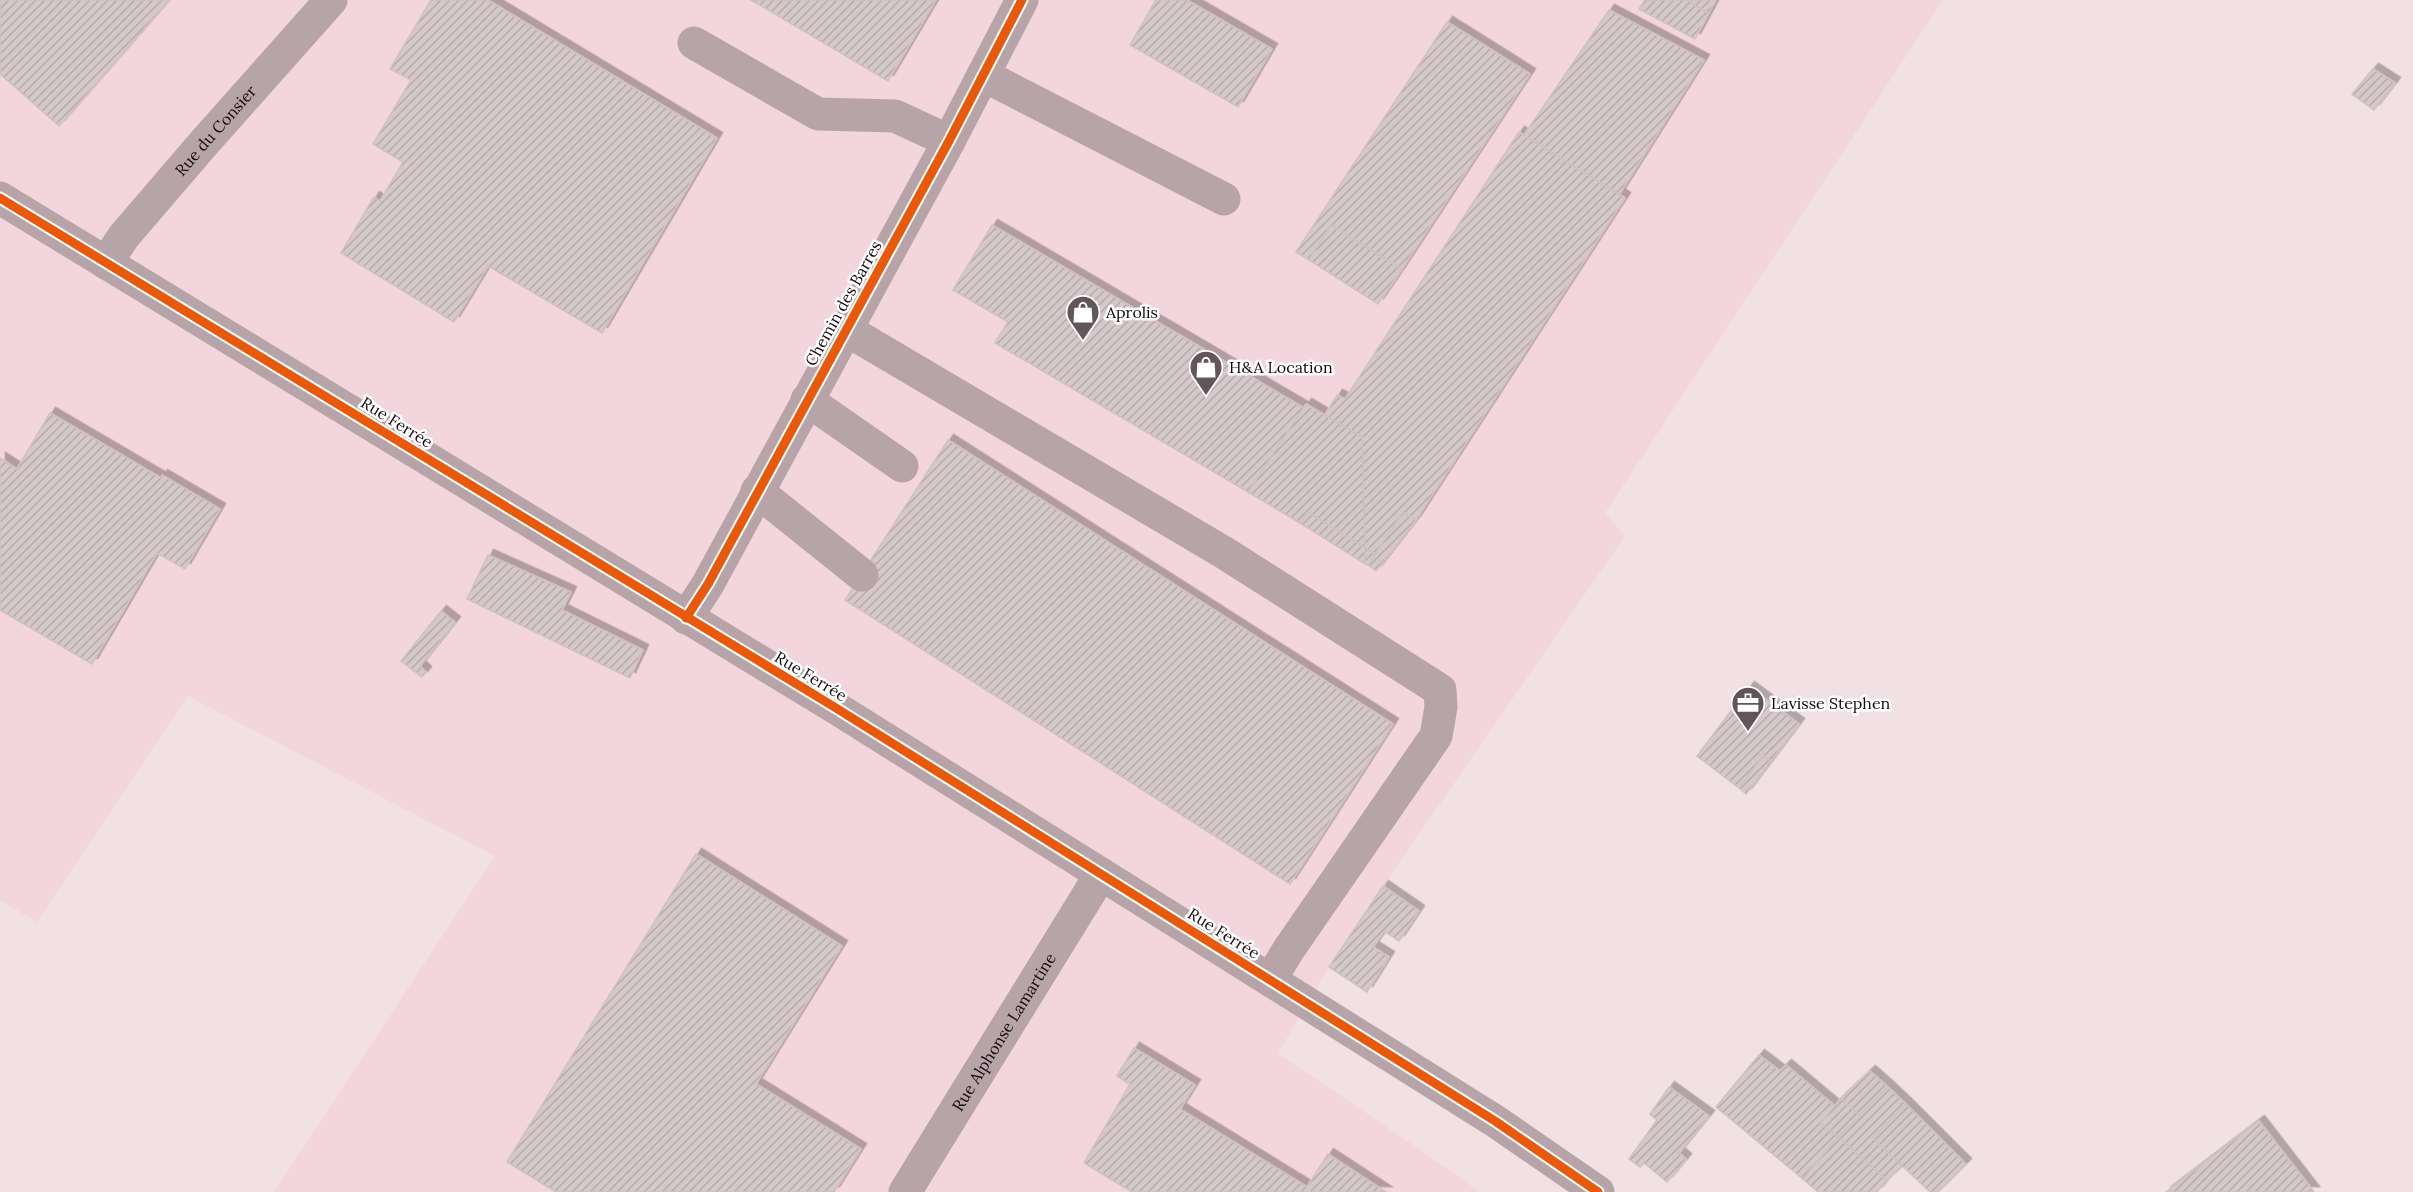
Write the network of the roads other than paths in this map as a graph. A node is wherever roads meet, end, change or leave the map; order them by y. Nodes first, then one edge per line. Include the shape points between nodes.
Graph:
1 (331, 0) edge
2 (1022, 0) edge
3 (694, 43) dead end
4 (983, 75) junction
5 (949, 141) junction
6 (0, 198) edge
7 (1224, 199) dead end
8 (106, 263) junction
9 (845, 329) junction
10 (807, 400) junction
11 (902, 466) dead end
12 (757, 491) junction
13 (862, 575) dead end
14 (686, 618) junction
15 (1101, 874) junction
16 (1270, 980) junction
17 (905, 1192) edge
18 (1598, 1192) edge

1 - 8 street, Rue du Consier via 124,236
2 - 4 street, Chemin des Barres
3 - 5 street via 818,114 895,116
4 - 5 street, Chemin des Barres
4 - 7 street
5 - 9 street, Chemin des Barres
6 - 8 street, Rue Ferrée
8 - 14 street, Rue Ferrée
9 - 10 street, Chemin des Barres
9 - 16 street via 1223,552 1440,690 1436,736
10 - 11 street
10 - 12 street, Chemin des Barres
12 - 13 street
12 - 14 street, Chemin des Barres
14 - 15 street, Rue Ferrée
15 - 16 street, Rue Ferrée
15 - 17 street, Rue Alphonse Lamartine
16 - 18 street, Rue Ferrée via 1495,1121

